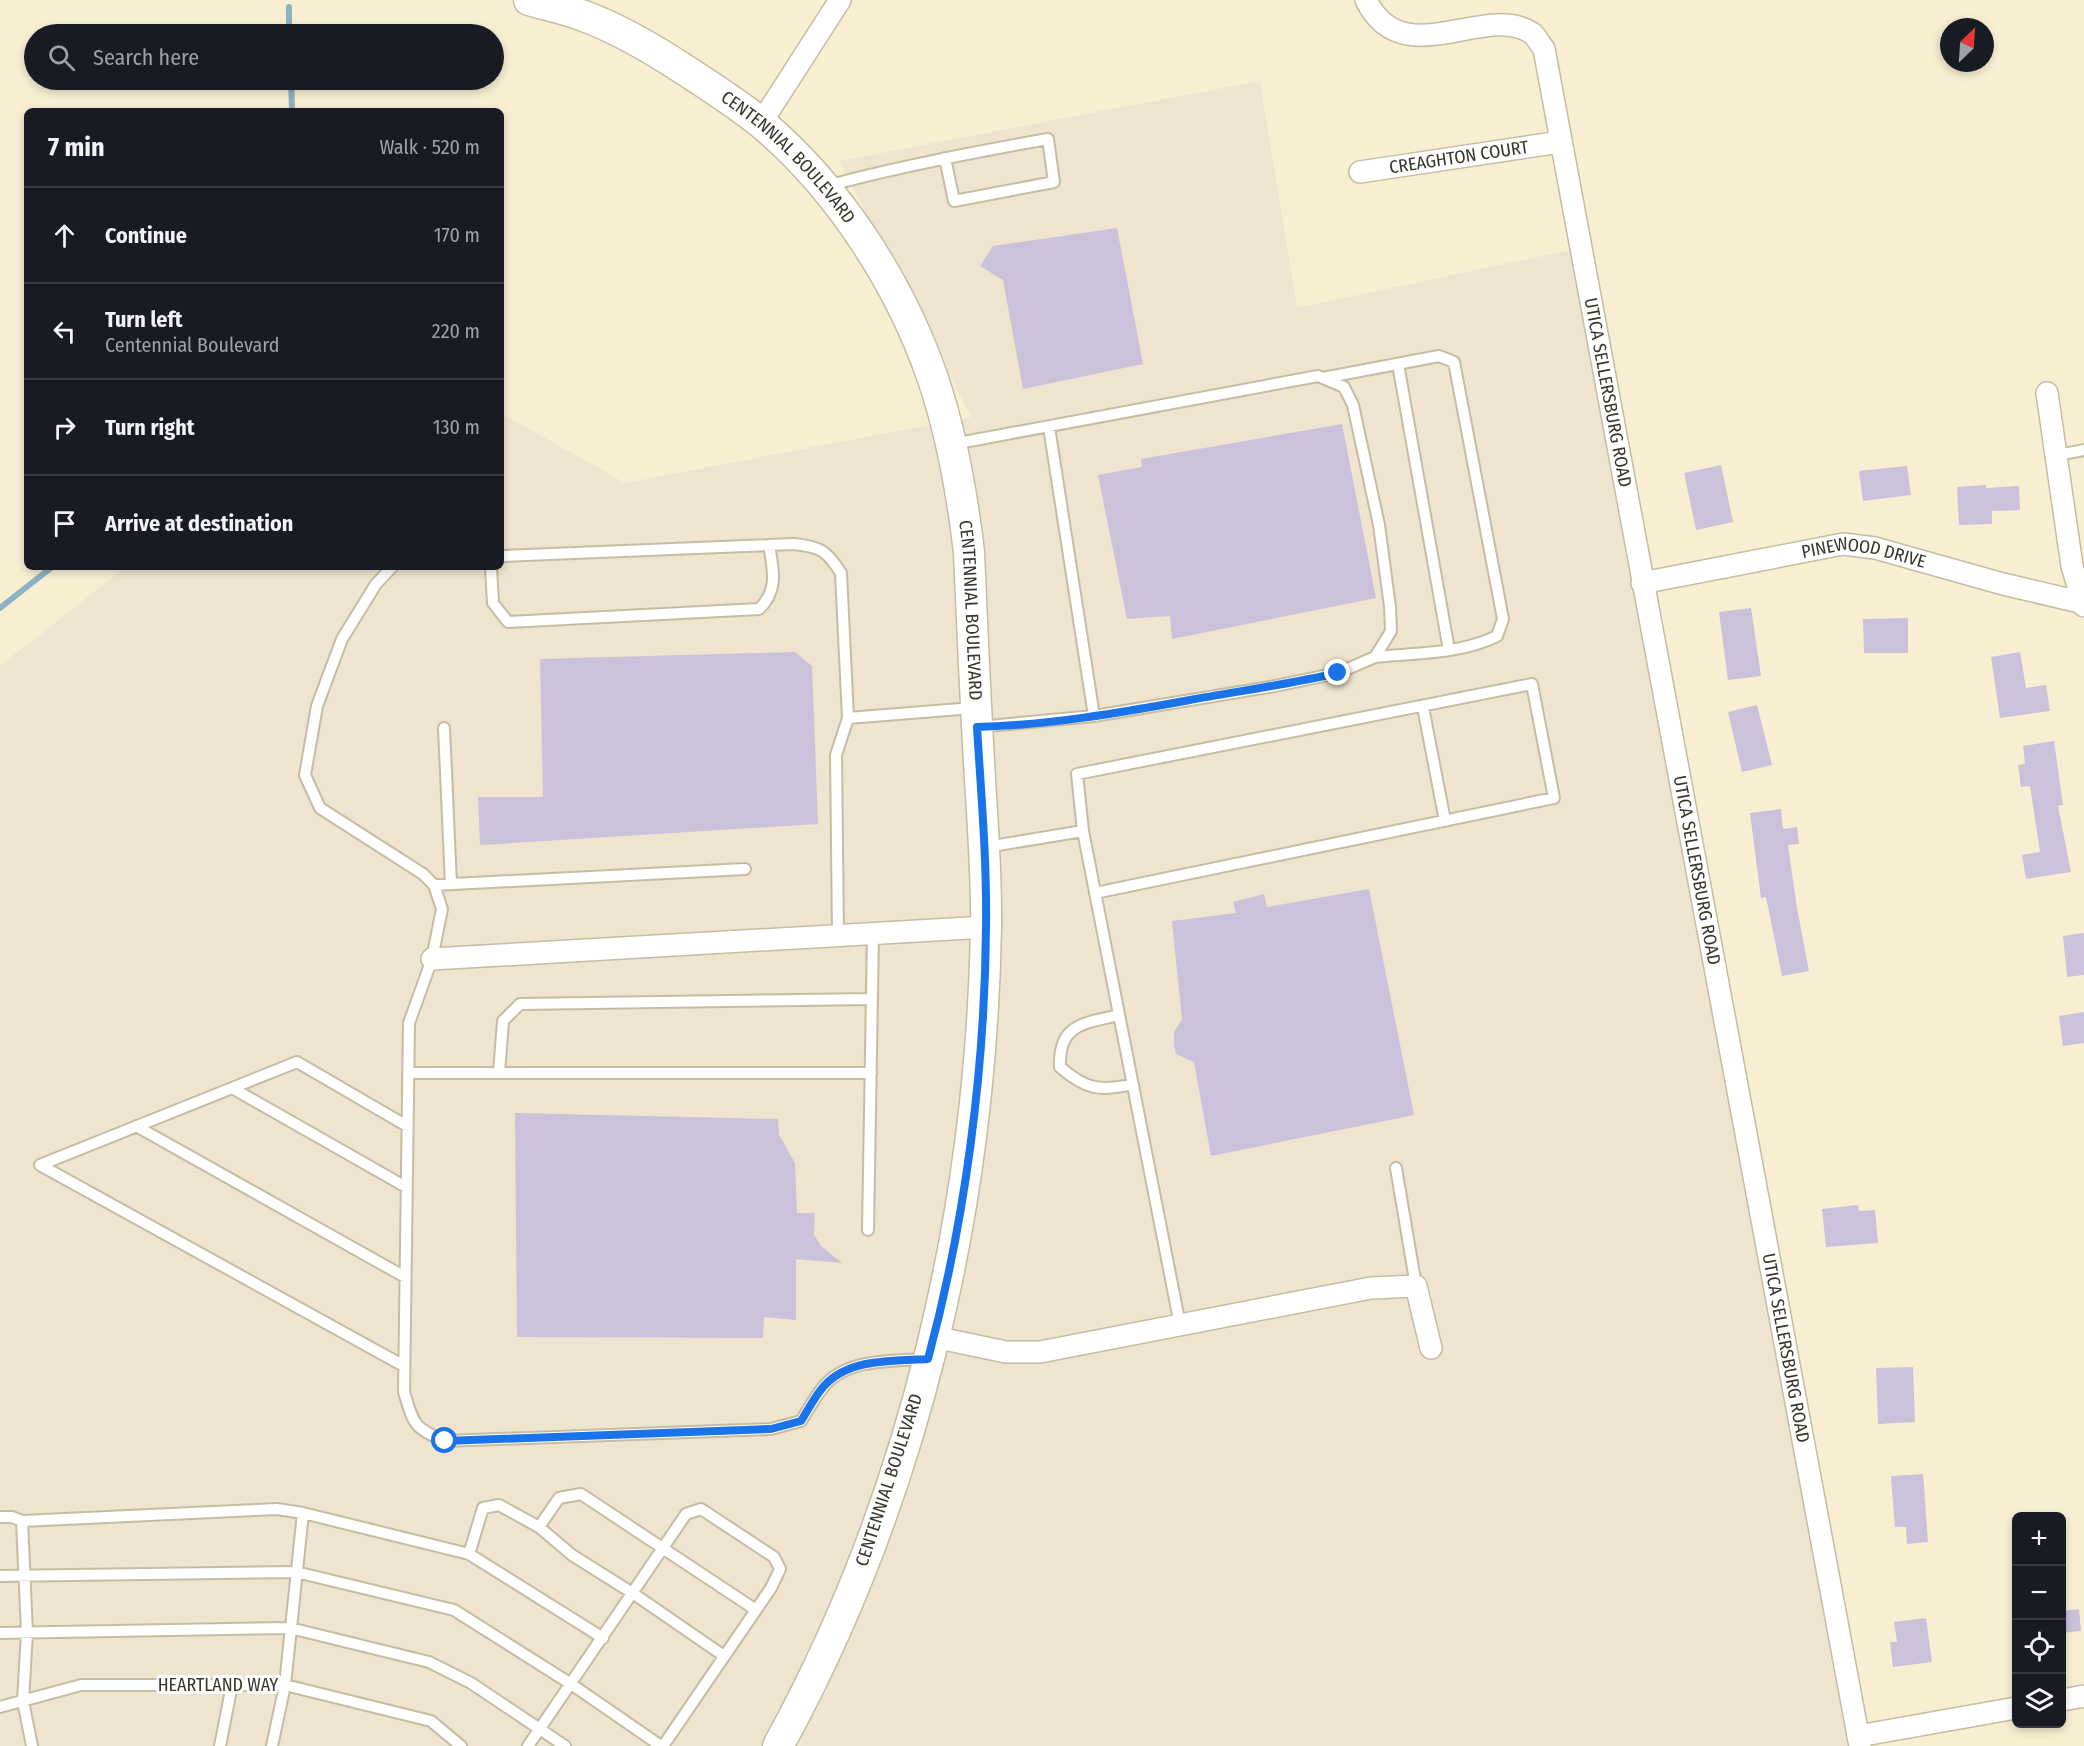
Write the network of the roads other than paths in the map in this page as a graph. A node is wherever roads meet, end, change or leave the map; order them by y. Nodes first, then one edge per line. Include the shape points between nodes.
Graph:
1 (529, 0) edge
2 (840, 0) edge
3 (1366, 0) edge
4 (761, 123) junction
5 (1560, 142) junction
6 (945, 158) junction
7 (1360, 172) dead end
8 (824, 187) junction
9 (1398, 364) junction
10 (1323, 378) junction
11 (2047, 393) dead end
12 (1049, 427) junction
13 (951, 444) junction
14 (2084, 450) edge
15 (2058, 455) junction
16 (769, 545) junction
17 (504, 556) edge
18 (389, 570) edge
19 (491, 570) edge
20 (1642, 583) junction
21 (2084, 604) edge
22 (1449, 650) junction
23 (1375, 657) junction
24 (1423, 707) junction
25 (1094, 716) junction
26 (977, 717) junction
27 (848, 718) junction
28 (444, 728) dead end
29 (1445, 821) junction
30 (1083, 831) junction
31 (984, 848) junction
32 (745, 869) dead end
33 (451, 884) junction
34 (434, 885) junction
35 (1095, 893) junction
36 (986, 927) junction
37 (873, 933) junction
38 (838, 935) junction
39 (432, 959) junction
40 (872, 999) junction
41 (1119, 1015) junction
42 (408, 1073) junction
43 (499, 1073) junction
44 (871, 1073) junction
45 (1132, 1084) junction
46 (232, 1089) junction
47 (136, 1126) junction
48 (407, 1126) junction
49 (1396, 1168) dead end
50 (406, 1187) junction
51 (868, 1230) dead end
52 (405, 1277) junction
53 (1416, 1286) junction
54 (1180, 1325) junction
55 (931, 1348) junction
56 (1431, 1348) dead end
57 (404, 1366) junction
58 (303, 1512) junction
59 (0, 1517) edge
60 (22, 1521) junction
61 (539, 1527) junction
62 (665, 1548) junction
63 (469, 1554) junction
64 (296, 1572) junction
65 (25, 1574) junction
66 (0, 1576) edge
67 (634, 1594) junction
68 (756, 1610) junction
69 (291, 1628) junction
70 (27, 1632) junction
71 (0, 1633) edge
72 (603, 1638) junction
73 (724, 1656) junction
74 (571, 1684) junction
75 (232, 1685) junction
76 (285, 1685) junction
77 (2084, 1696) edge
78 (2066, 1699) edge
79 (23, 1701) junction
80 (0, 1707) edge
81 (2012, 1709) edge
82 (540, 1729) junction
83 (1859, 1741) edge
84 (32, 1746) edge
85 (220, 1746) edge
86 (272, 1746) edge
87 (461, 1746) edge
88 (528, 1746) edge
89 (565, 1746) edge
90 (662, 1746) edge
91 (778, 1746) edge

1 - 4 street, CENTENNIAL BOULEVARD via 582,16 654,50
2 - 4 street
3 - 5 street, UTICA SELLERSBURG ROAD via 1380,20 1399,32 1418,33 1496,21 1516,24 1533,33 1544,49
4 - 8 street, CENTENNIAL BOULEVARD
5 - 7 street, CREAGHTON COURT
5 - 20 street, UTICA SELLERSBURG ROAD
6 - 6 lane via 1048,140 1054,182 954,201
6 - 8 lane
8 - 13 street, CENTENNIAL BOULEVARD via 865,241 913,330 933,378
9 - 10 lane
9 - 22 lane
9 - 22 lane via 1439,356 1454,362 1503,619 1497,636
10 - 12 lane via 1296,378
10 - 23 lane via 1344,387 1353,405 1379,525 1391,631
11 - 15 street
12 - 13 lane
12 - 25 lane
13 - 26 street, CENTENNIAL BOULEVARD via 969,552
14 - 15 lane
15 - 21 street via 2072,566
16 - 17 lane
16 - 19 lane via 774,577 769,599 759,609 508,622 493,603
16 - 27 lane via 814,546 829,554 841,573
18 - 34 lane via 342,639 317,706 305,775 320,808
20 - 21 street, PINEWOOD DRIVE via 1843,544 1875,548
20 - 83 street, UTICA SELLERSBURG ROAD
22 - 23 lane
23 - 25 lane via 1338,673 1275,687
24 - 29 lane
24 - 29 lane via 1532,684 1554,798
24 - 30 lane via 1077,774
25 - 26 lane
26 - 27 lane
26 - 31 street, CENTENNIAL BOULEVARD
27 - 38 lane via 836,755
28 - 33 lane
29 - 35 lane
30 - 31 lane
30 - 35 lane
31 - 36 street, CENTENNIAL BOULEVARD
32 - 33 lane
33 - 34 lane
34 - 39 lane via 442,909
35 - 41 lane
36 - 37 street
36 - 55 street, CENTENNIAL BOULEVARD via 973,1113
37 - 38 street
37 - 40 lane
38 - 39 street
39 - 42 lane via 409,1023
40 - 43 lane via 520,1004 503,1021
40 - 44 lane
41 - 45 lane
41 - 45 lane via 1070,1030 1059,1049 1060,1067 1092,1088
42 - 43 lane
42 - 48 lane
43 - 44 lane
44 - 51 lane
45 - 54 lane
46 - 47 lane
46 - 48 lane via 297,1062
46 - 50 lane
47 - 52 lane
47 - 57 lane via 40,1165
48 - 50 lane
49 - 53 lane
50 - 52 lane
52 - 57 lane
53 - 54 street via 1371,1288
53 - 56 street
54 - 55 street via 1040,1352
55 - 57 lane via 851,1368 825,1384 801,1421 771,1429 445,1441 422,1432 411,1416 404,1392
55 - 91 street, CENTENNIAL BOULEVARD via 860,1570 820,1663
58 - 60 lane via 277,1509
58 - 63 lane
58 - 64 lane
59 - 60 lane via 12,1516
60 - 65 lane
61 - 62 lane via 559,1498 581,1494
61 - 63 lane via 499,1505 483,1508
61 - 67 lane via 572,1555
62 - 67 lane
62 - 68 lane
62 - 68 lane via 686,1514 701,1509 774,1557 780,1569
63 - 72 lane
64 - 65 lane
64 - 69 lane
64 - 74 lane via 454,1610
65 - 66 lane
65 - 70 lane
67 - 72 lane
67 - 73 lane
68 - 73 lane
69 - 70 lane
69 - 76 lane
69 - 82 lane via 429,1662 471,1683
70 - 71 lane
70 - 79 lane
72 - 74 lane
73 - 90 lane
74 - 82 lane
74 - 90 lane
75 - 76 lane, HEARTLAND WAY
75 - 79 lane, HEARTLAND WAY via 81,1685
75 - 85 lane
76 - 86 lane
76 - 87 lane, HEARTLAND WAY via 430,1721
77 - 78 street
79 - 80 lane, HEARTLAND WAY
79 - 84 lane
81 - 83 street, UTICA SELLERSBURG ROAD
82 - 88 lane
82 - 89 lane

